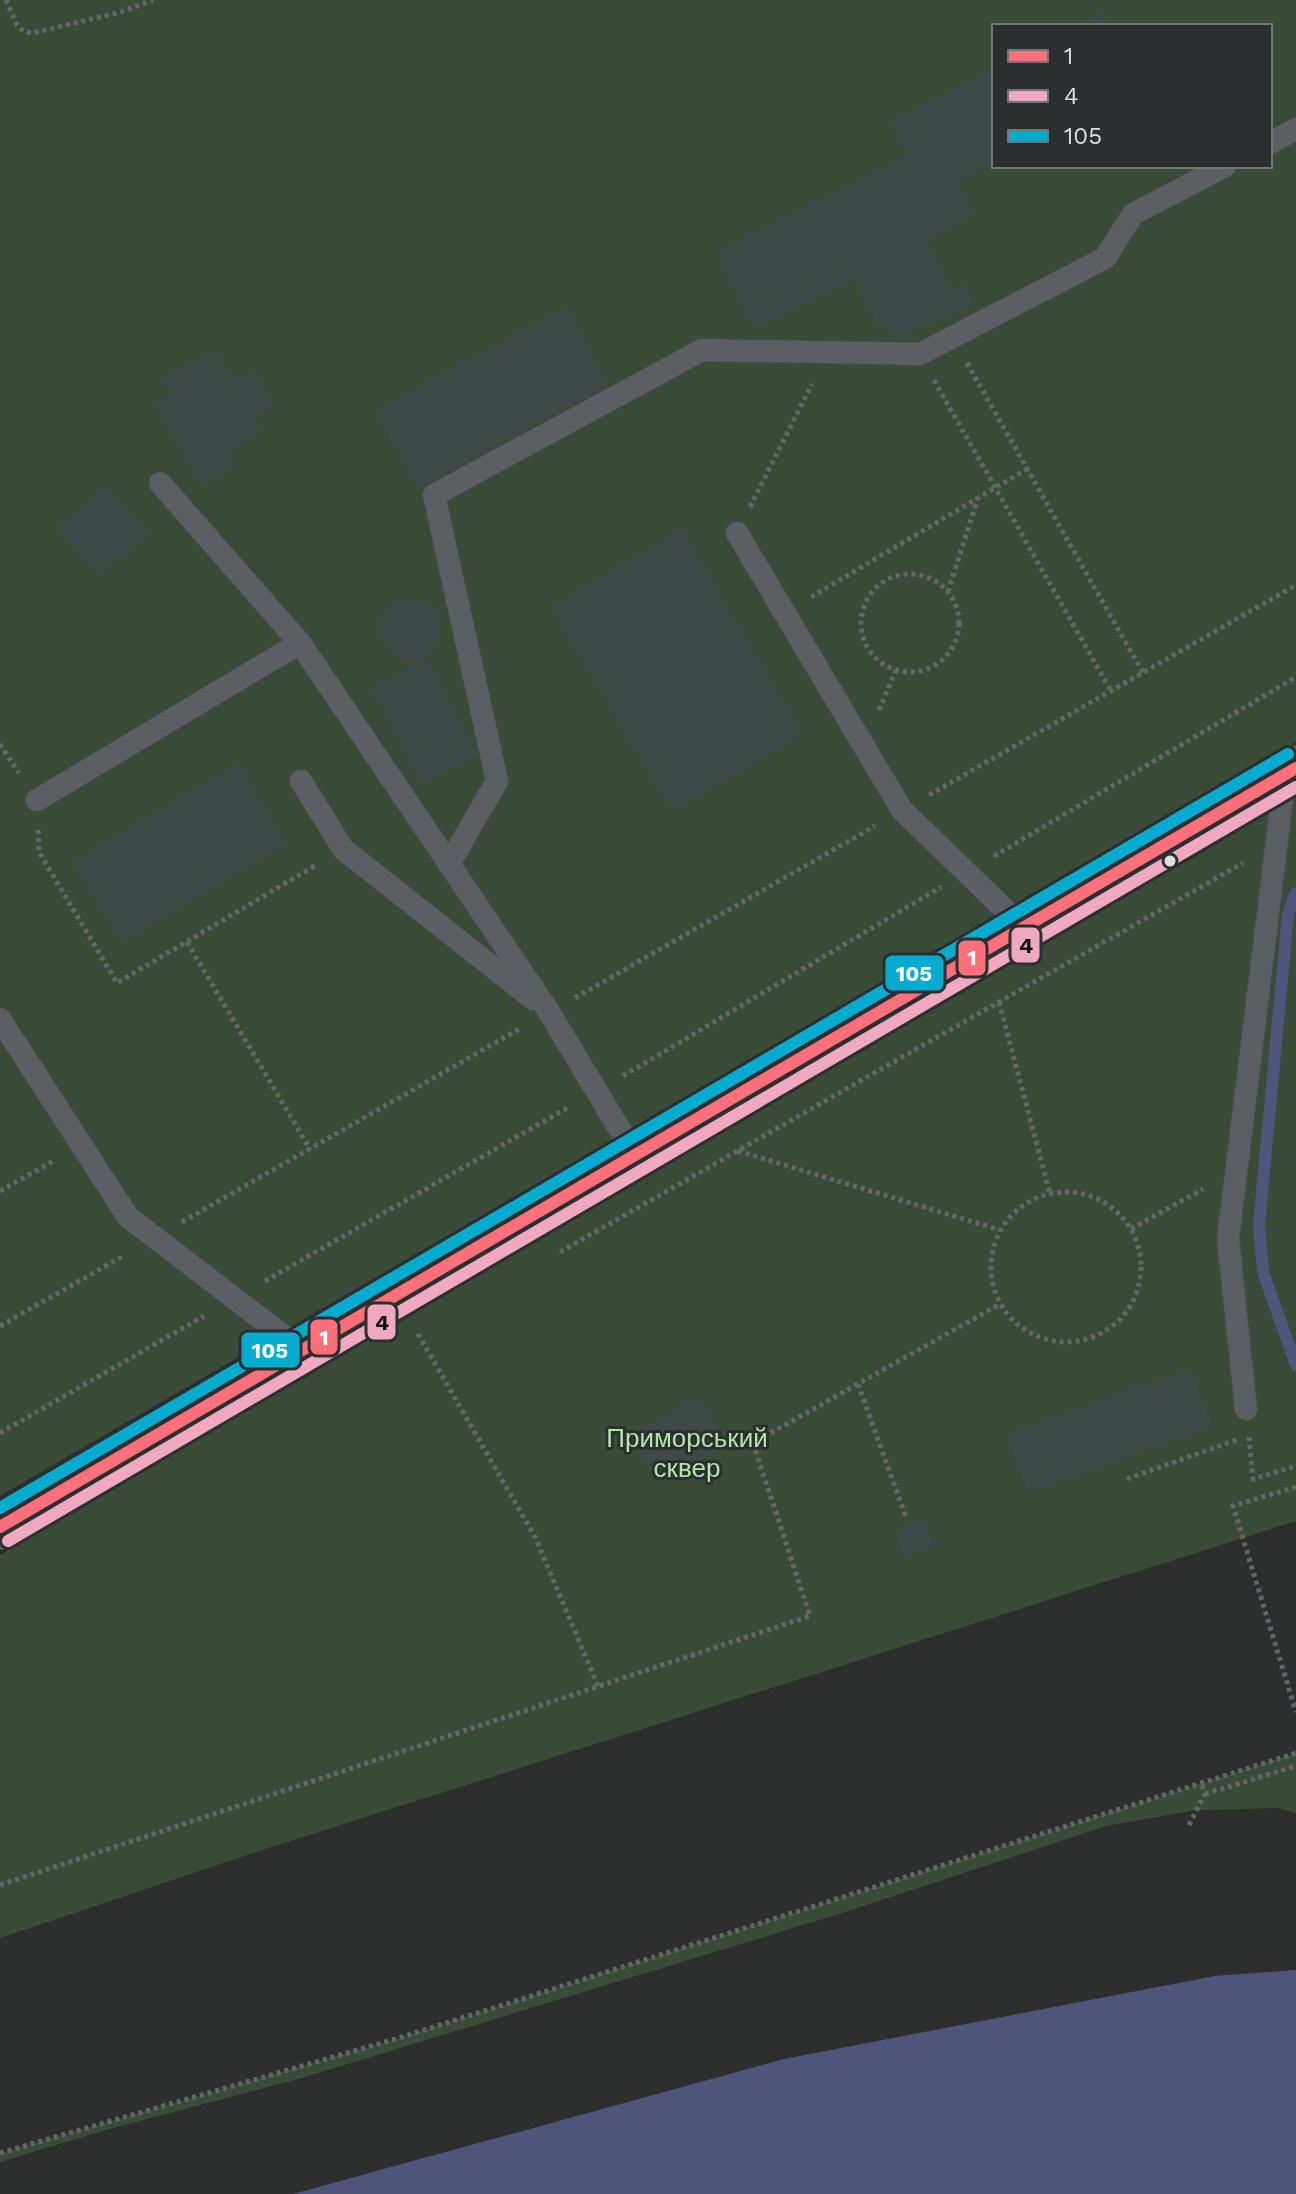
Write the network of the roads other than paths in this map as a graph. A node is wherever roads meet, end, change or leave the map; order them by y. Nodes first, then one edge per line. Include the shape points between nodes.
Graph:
1 (1296, 129) edge
2 (1272, 142) edge
3 (1221, 168) edge
4 (160, 483) dead end
5 (737, 533) road end
6 (300, 643) junction
7 (1290, 772) edge
8 (301, 781) dead end
9 (37, 800) dead end
10 (449, 864) junction
11 (1024, 928) junction
12 (549, 1012) junction
13 (0, 1019) edge
14 (635, 1155) junction
15 (302, 1350) junction
16 (1246, 1409) road end
17 (0, 1527) edge

1 - 2 lane
3 - 10 lane via 1133,214 1105,258 920,354 702,350 434,495 497,781
4 - 6 lane
5 - 11 lane via 902,810
6 - 9 lane
6 - 10 lane
7 - 11 street
7 - 16 lane via 1276,844 1228,1239
8 - 12 lane via 343,849
10 - 12 lane
11 - 14 street
12 - 14 lane
13 - 15 lane via 128,1217
14 - 15 street
15 - 17 street

